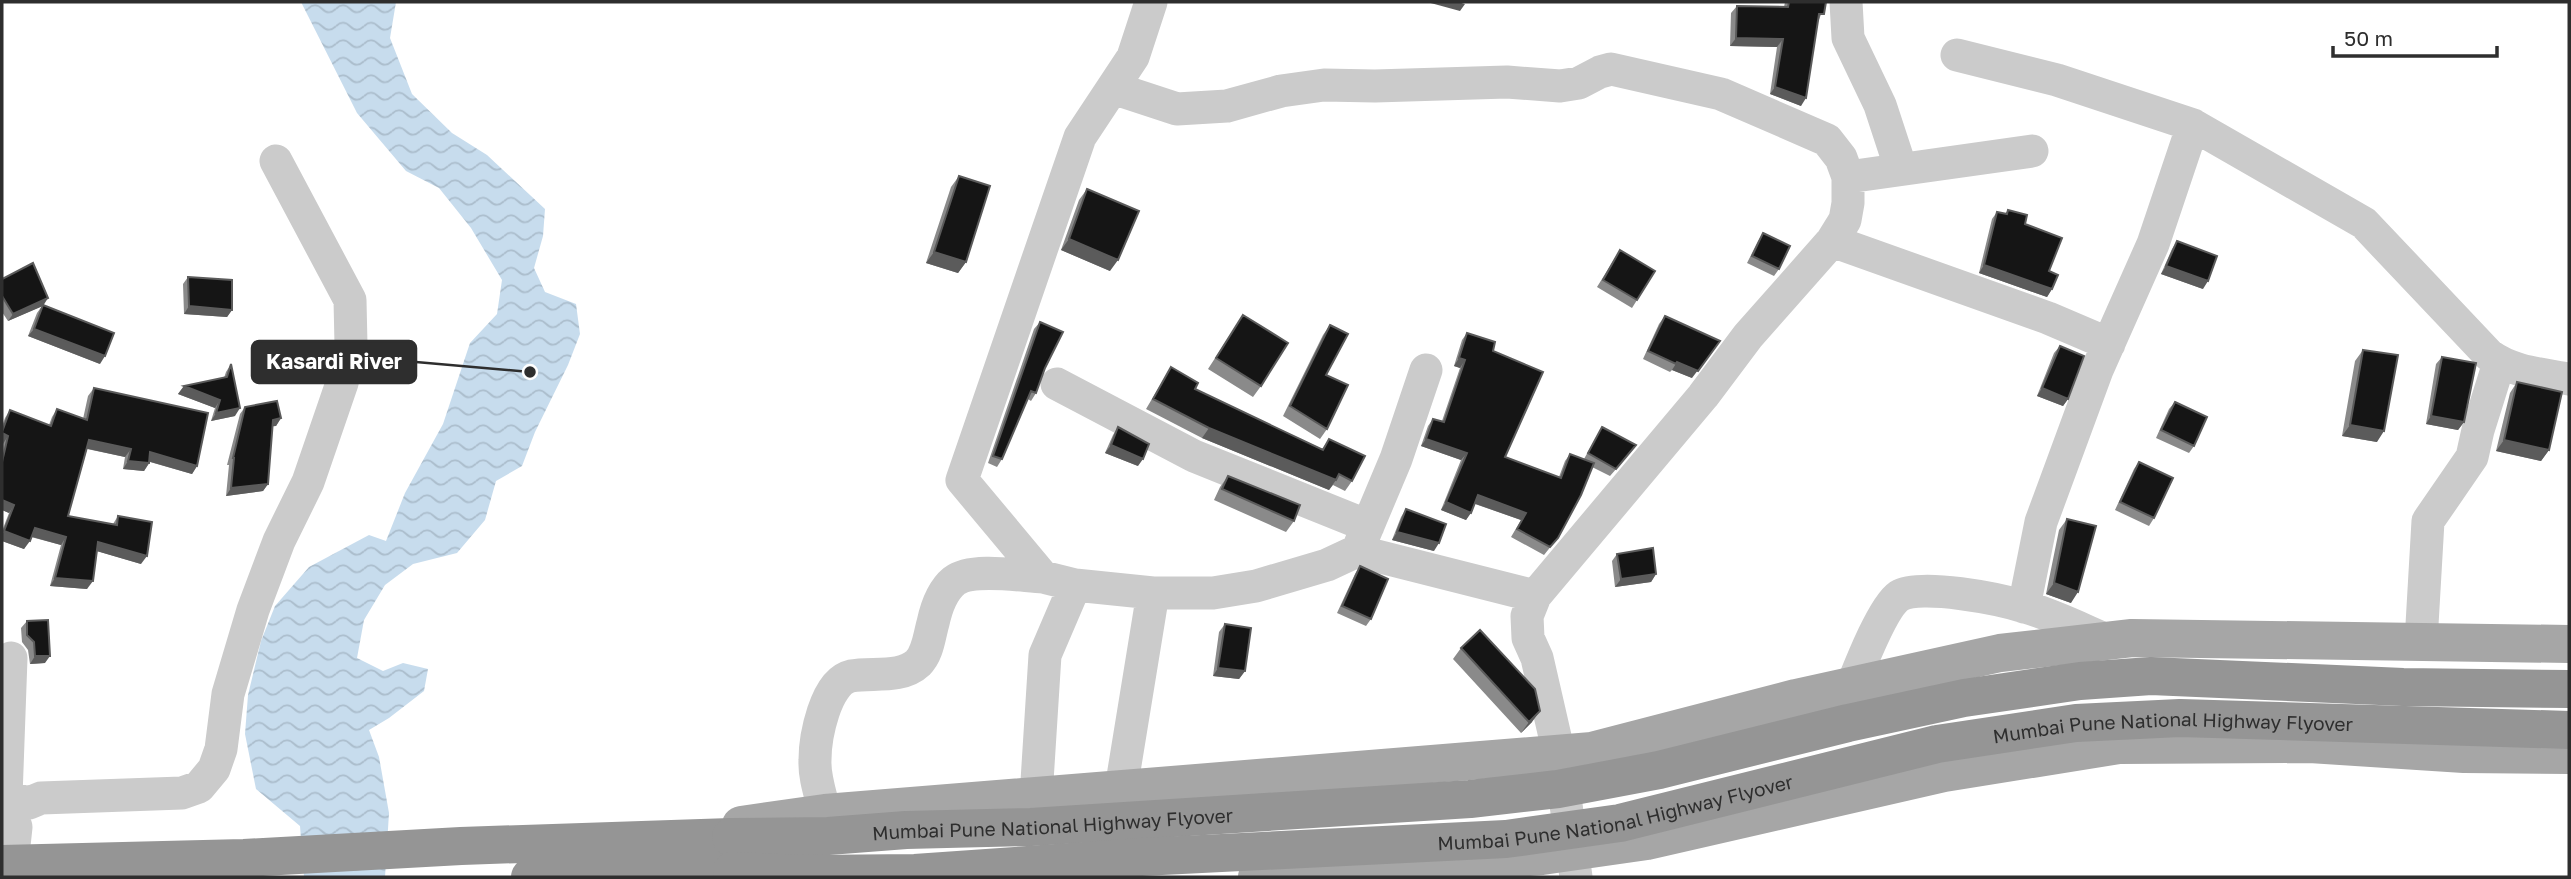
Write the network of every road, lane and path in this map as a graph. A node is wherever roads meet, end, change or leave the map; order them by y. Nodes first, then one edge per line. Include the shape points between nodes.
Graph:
1 (1151, 2) edge
2 (1846, 2) edge
3 (1957, 55) dead end
4 (1113, 89) junction
5 (2193, 125) junction
6 (2032, 151) dead end
7 (276, 162) dead end
8 (1901, 169) junction
9 (1848, 177) junction
10 (1832, 241) junction
11 (2109, 344) junction
12 (2499, 363) junction
13 (1426, 370) dead end
14 (2569, 379) edge
15 (1057, 384) dead end
16 (1362, 539) junction
17 (1059, 581) junction
18 (1153, 593) junction
19 (1535, 596) junction
20 (2024, 607) junction
21 (2109, 641) junction
22 (2421, 642) junction
23 (2569, 644) edge
24 (11, 658) dead end
25 (1852, 686) junction
26 (2569, 689) edge
27 (2569, 730) edge
28 (1559, 754) junction
29 (2569, 755) edge
30 (1121, 789) junction
31 (6, 797) junction
32 (1037, 797) junction
33 (825, 813) junction
34 (655, 852) junction
35 (1526, 858) junction
36 (723, 862) edge
37 (7, 864) edge
38 (1574, 865) edge
39 (530, 877) edge
40 (1257, 877) edge
41 (1471, 877) edge

1 - 4 street via 1133,57
2 - 8 street via 1848,38 1880,105
3 - 5 street via 2057,80
4 - 9 street via 1177,109 1227,106 1324,85 1507,82 1560,86 1611,69 1721,94 1817,136 1841,158
4 - 17 street via 1080,137 962,480
5 - 11 street via 2153,244
5 - 12 street via 2364,223
6 - 8 street
7 - 31 street via 350,300 351,345 308,482 253,610 228,694 214,769 199,787 182,793 29,803
8 - 9 street
9 - 10 street via 1845,220
10 - 11 street via 2048,317
10 - 19 street
11 - 20 street via 2041,522
12 - 14 street
12 - 22 street via 2472,457 2428,521
13 - 16 street
15 - 16 street
16 - 18 street via 1327,565 1256,586 1213,593
16 - 19 street
17 - 18 street
17 - 32 street via 1045,655
17 - 33 street via 974,573 954,581 938,604 925,654 916,665 898,672 848,677 837,685 820,724 814,761
18 - 30 street
19 - 28 street via 1527,616 1528,638 1537,658
20 - 21 street
20 - 25 street via 1934,590 1898,597 1886,612
21 - 22 main road
21 - 25 main road via 2000,653
22 - 23 main road
24 - 31 street
25 - 28 main road via 1592,751
26 - 36 highway, Mumbai Pune National Highway Flyover, bridge via 2151,676 2080,681 1964,698 1660,770 1558,789 1483,798 828,836
27 - 36 highway, Mumbai Pune National Highway Flyover, bridge via 2180,718 2076,723 1937,744 1620,823 1506,839 915,873 810,874
28 - 30 main road
28 - 38 street
29 - 38 main road via 2310,744 2119,745 1944,773 1647,841
30 - 32 main road
31 - 37 street via 16,827
32 - 33 main road
33 - 34 main road
34 - 36 highway, Mumbai Pune National Highway Flyover
34 - 37 highway via 461,846
34 - 39 highway
35 - 38 main road
35 - 40 main road
35 - 41 street

